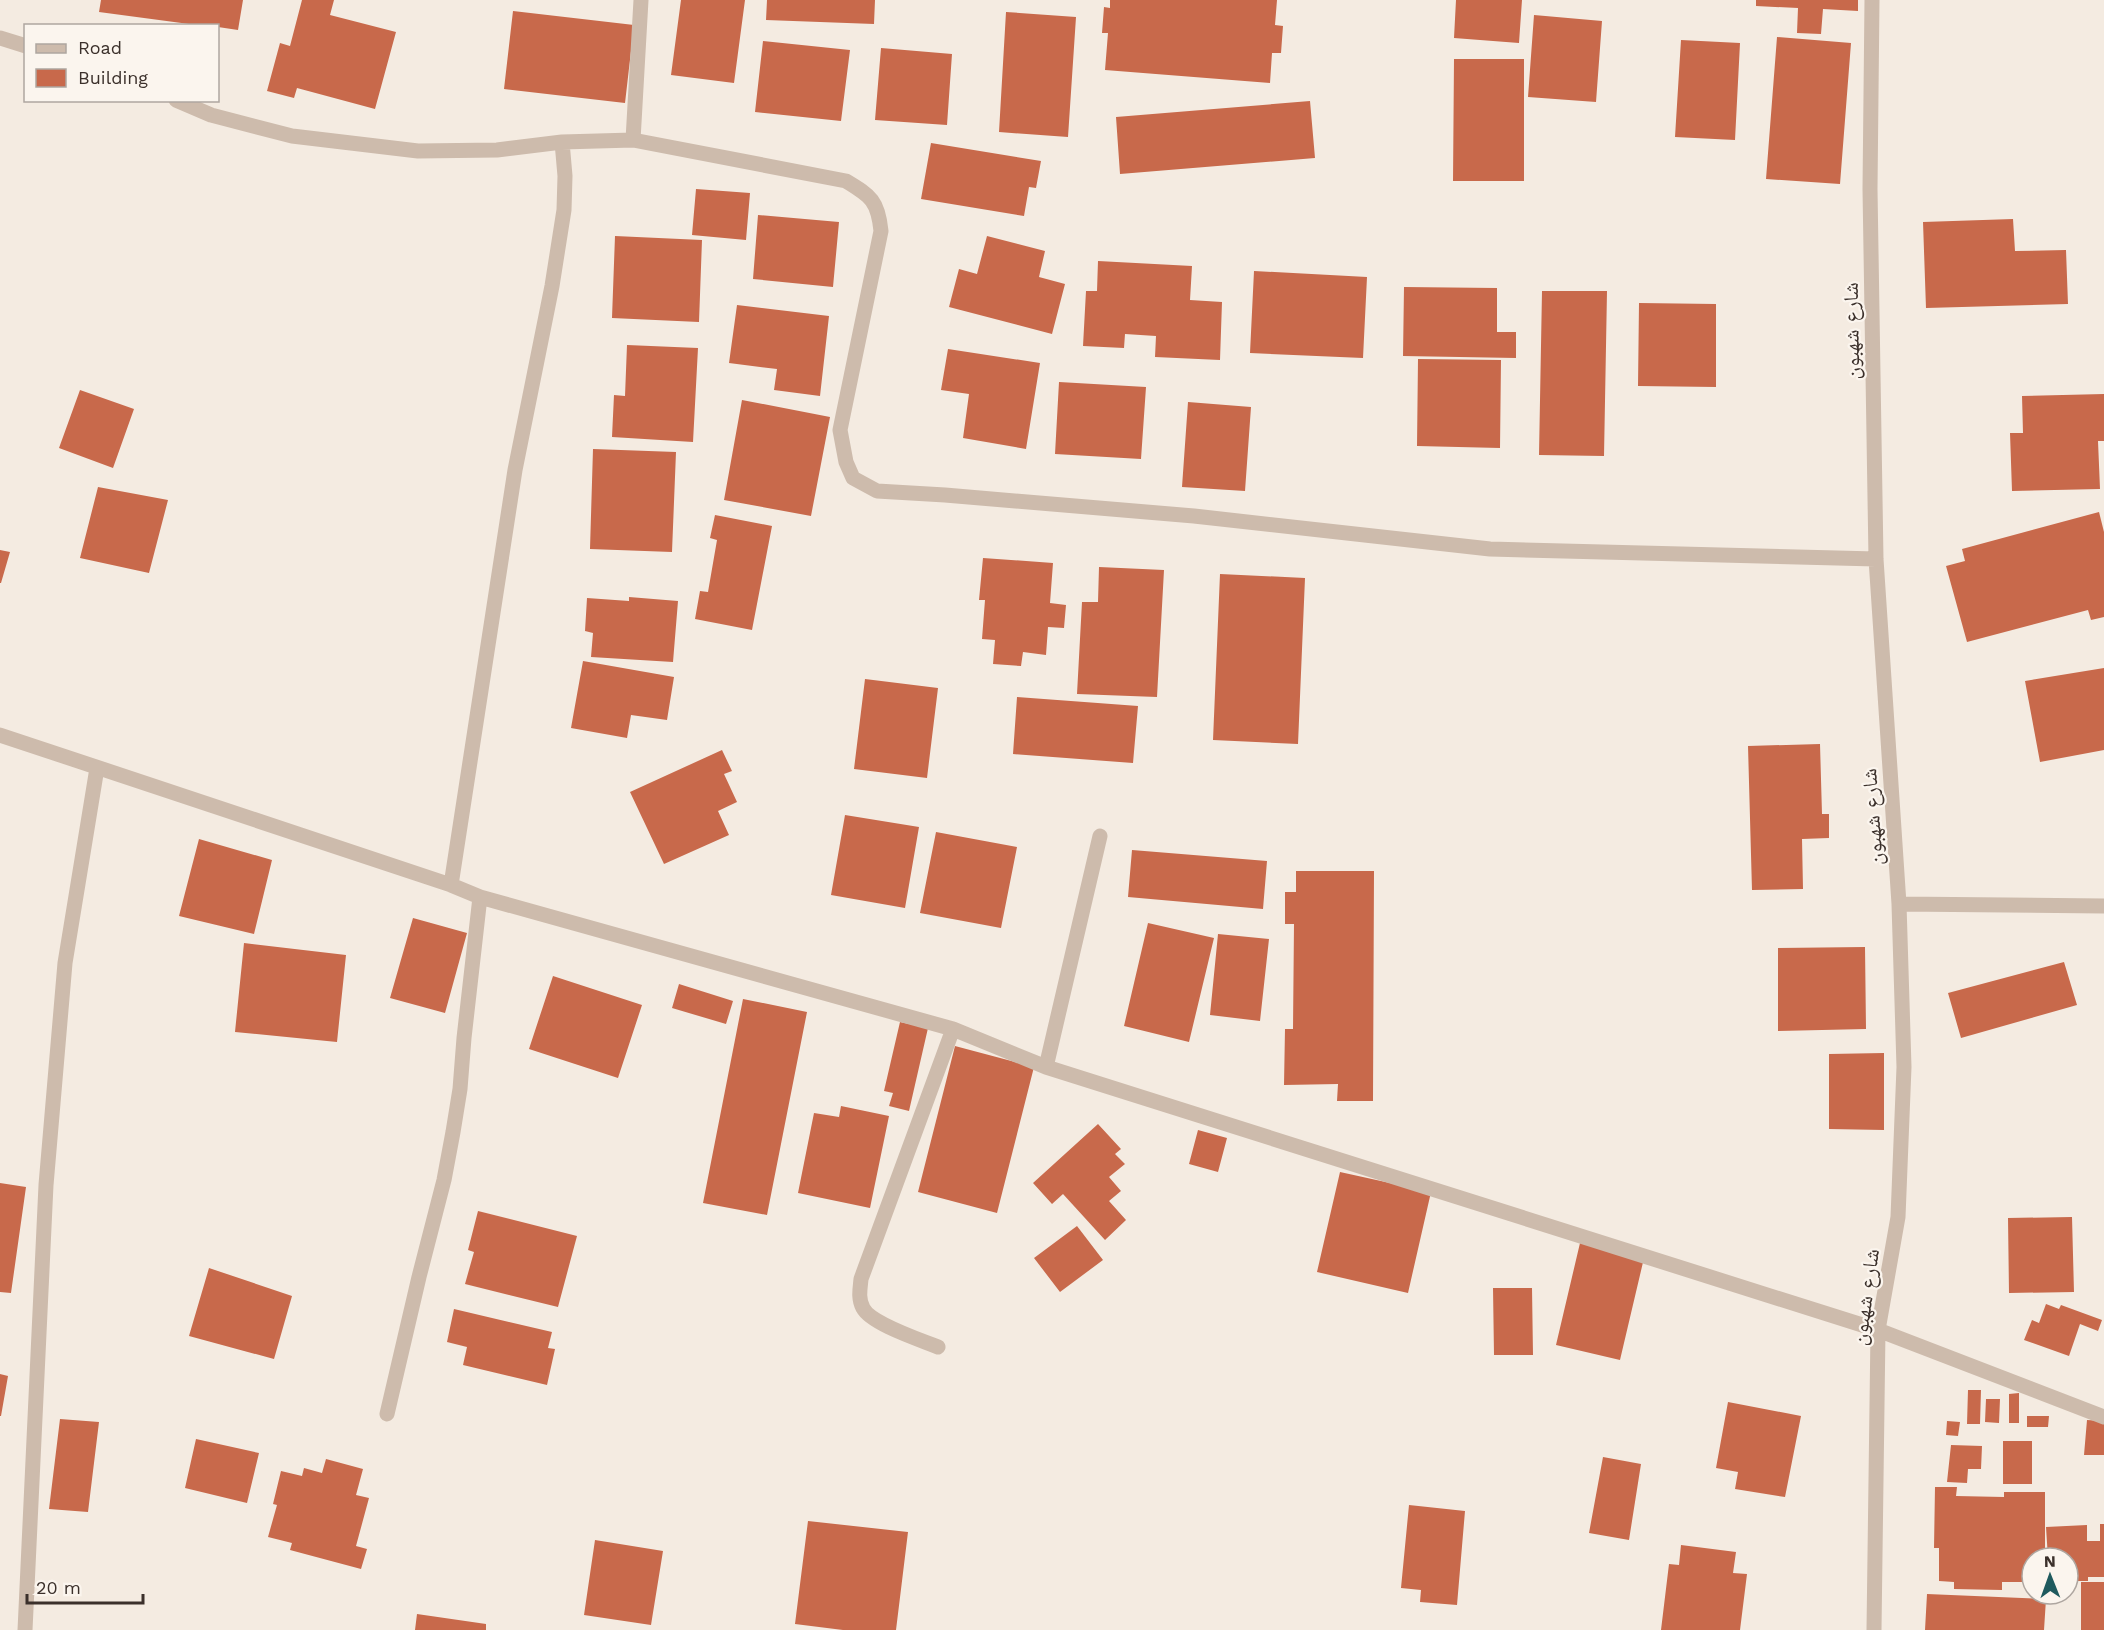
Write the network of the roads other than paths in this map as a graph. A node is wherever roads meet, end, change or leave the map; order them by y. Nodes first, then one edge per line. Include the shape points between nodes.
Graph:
1 (641, 0) edge
2 (1872, 0) edge
3 (0, 38) edge
4 (24, 45) edge
5 (181, 102) edge
6 (633, 140) junction
7 (562, 142) junction
8 (1876, 559) junction
9 (0, 735) edge
10 (97, 768) junction
11 (1100, 836) dead end
12 (451, 885) junction
13 (480, 897) junction
14 (1899, 904) junction
15 (2104, 906) edge
16 (953, 1029) junction
17 (1046, 1066) junction
18 (1878, 1330) junction
19 (938, 1347) dead end
20 (387, 1414) dead end
21 (2104, 1418) edge
22 (25, 1630) edge
23 (1874, 1630) edge

1 - 6 street
2 - 8 street, شارع شهبون via 1870,189
3 - 4 street
5 - 7 street via 211,115 292,136 418,151 497,150
6 - 7 street
6 - 8 street via 846,181 869,194 879,213 881,231 840,430 853,478 877,491 1194,516 1490,549
7 - 12 street via 564,210 515,470
8 - 14 street, شارع شهبون
9 - 10 street
10 - 12 street
10 - 22 street via 65,963 46,1185
11 - 17 street
12 - 13 street
13 - 16 street
13 - 20 street via 453,1132
14 - 15 street
14 - 18 street, شارع شهبون via 1904,1067 1899,1206
16 - 17 street
16 - 19 street via 861,1279 860,1296 863,1309 876,1320
17 - 18 street
18 - 21 street
18 - 23 street, شارع شهبون

